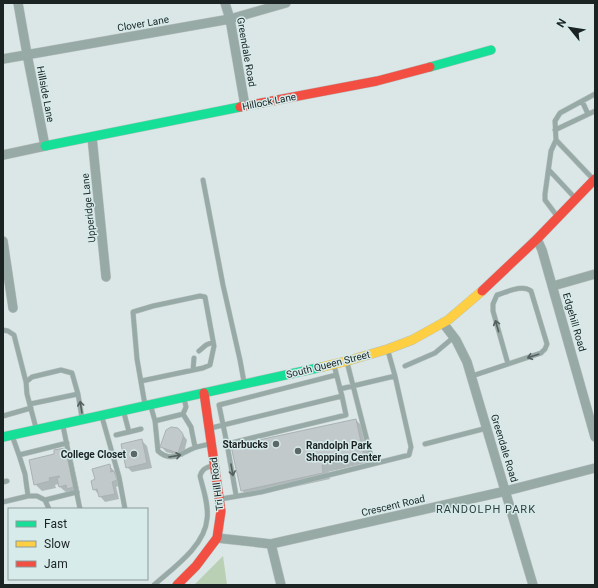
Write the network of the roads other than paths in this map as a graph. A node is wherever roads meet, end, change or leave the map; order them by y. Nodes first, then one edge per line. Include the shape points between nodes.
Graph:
1 (18, 3) edge
2 (225, 3) edge
3 (286, 3) edge
4 (230, 18) junction
5 (491, 50) dead end
6 (26, 54) junction
7 (3, 59) edge
8 (595, 94) edge
9 (582, 101) junction
10 (244, 106) junction
11 (595, 111) edge
12 (588, 114) junction
13 (555, 130) junction
14 (92, 138) junction
15 (556, 140) junction
16 (45, 146) junction
17 (3, 155) edge
18 (548, 170) junction
19 (203, 180) dead end
20 (595, 180) edge
21 (576, 198) junction
22 (558, 217) junction
23 (537, 239) junction
24 (3, 241) edge
25 (595, 274) edge
26 (106, 277) dead end
27 (553, 286) junction
28 (13, 308) dead end
29 (443, 323) junction
30 (3, 330) edge
31 (454, 337) junction
32 (213, 342) junction
33 (388, 349) junction
34 (199, 351) dead end
35 (194, 358) dead end
36 (347, 361) junction
37 (333, 364) junction
38 (508, 364) junction
39 (405, 366) dead end
40 (193, 370) junction
41 (336, 375) junction
42 (395, 376) junction
43 (472, 376) junction
44 (141, 381) junction
45 (26, 382) junction
46 (244, 384) junction
47 (353, 386) junction
48 (340, 389) junction
49 (204, 393) junction
50 (78, 394) junction
51 (342, 396) junction
52 (184, 398) junction
53 (30, 406) junction
54 (148, 406) junction
55 (124, 411) junction
56 (183, 414) junction
57 (3, 416) edge
58 (102, 416) junction
59 (83, 420) junction
60 (155, 421) junction
61 (63, 424) junction
62 (223, 425) junction
63 (209, 428) junction
64 (487, 428) junction
65 (141, 429) dead end
66 (36, 430) junction
67 (129, 432) junction
68 (116, 435) dead end
69 (7, 436) edge
70 (595, 436) edge
71 (67, 444) junction
72 (212, 444) junction
73 (227, 444) junction
74 (425, 444) dead end
75 (195, 447) junction
76 (19, 454) junction
77 (373, 464) junction
78 (214, 466) junction
79 (595, 468) edge
80 (506, 491) junction
81 (77, 492) junction
82 (236, 495) junction
83 (28, 496) junction
84 (219, 499) junction
85 (45, 500) junction
86 (3, 502) edge
87 (49, 508) edge
88 (80, 508) edge
89 (125, 508) edge
90 (217, 538) junction
91 (271, 544) junction
92 (154, 585) edge
93 (177, 585) edge
94 (281, 585) edge
95 (533, 585) edge

1 - 6 street, Hillside Lane
2 - 4 street, Greendale Road
3 - 4 street, Clover Lane
4 - 6 street, Clover Lane
4 - 10 street, Greendale Road
5 - 10 street, Hillock Lane via 377,81
6 - 7 street, Clover Lane
6 - 16 street, Hillside Lane
8 - 9 lane
9 - 12 lane
9 - 13 lane via 560,113 555,121
10 - 14 street, Hillock Lane
11 - 12 lane
12 - 13 lane
13 - 15 lane
14 - 16 street, Hillock Lane
14 - 26 street, Upperidge Lane
15 - 18 lane
15 - 20 lane
16 - 17 street
18 - 21 lane
18 - 22 lane via 545,200
19 - 46 lane
20 - 21 street, South Queen Street
21 - 22 street, South Queen Street
22 - 23 street, South Queen Street
23 - 27 street, Edgehill Road
23 - 29 street, South Queen Street
24 - 28 street
25 - 27 street
27 - 70 street, Edgehill Road
29 - 31 street, Greendale Road
29 - 33 street, South Queen Street via 412,340
30 - 45 lane via 14,335
31 - 39 lane via 435,353
31 - 43 street, Greendale Road
32 - 34 lane
32 - 40 lane via 210,365
32 - 44 lane via 205,297 168,302 133,312
33 - 36 street, South Queen Street
33 - 42 lane
35 - 40 lane
36 - 37 street, South Queen Street
36 - 47 lane
37 - 41 lane
37 - 46 street, South Queen Street
38 -> 38 lane via 493,304 497,295 527,287 531,290 547,344 541,353
38 - 43 lane
40 - 44 lane
41 - 48 lane
41 - 62 lane via 219,405
42 - 47 lane
42 - 77 lane via 411,447 409,455
43 - 64 street, Greendale Road
44 - 54 lane
45 - 50 lane via 32,377 61,370 72,373
45 - 53 lane
46 - 49 street, South Queen Street
47 - 48 lane
47 - 77 lane
48 - 51 lane
49 - 52 street, South Queen Street
49 - 63 street, Tri Hill Road
50 - 53 lane
59 -> 50 lane
51 - 62 lane
51 - 73 lane via 346,415
52 - 54 street, South Queen Street
52 - 56 lane via 186,407
53 - 57 lane
53 - 66 lane
54 - 55 street, South Queen Street
54 - 60 lane
55 - 58 street, South Queen Street
55 - 67 lane
56 - 60 lane
56 - 75 lane via 191,426
58 - 59 street, South Queen Street
58 - 89 lane
59 - 61 street, South Queen Street
60 -> 75 lane via 158,451 162,455 170,457
61 - 66 street, South Queen Street
61 - 71 lane
62 - 63 lane
62 - 73 lane
63 - 72 street, Tri Hill Road
64 - 74 lane
64 - 80 street, Greendale Road
65 - 67 lane
66 - 69 street, South Queen Street
67 - 68 lane
69 - 76 lane
71 - 76 lane
71 - 81 lane
72 - 75 lane
72 - 78 street, Tri Hill Road
73 -> 82 lane
76 - 83 lane
77 - 82 lane via 261,492
78 - 84 street, Tri Hill Road
78 - 92 lane via 206,467 200,476 208,518 202,536 180,562
79 - 80 street, Crescent Road
80 - 91 street, Crescent Road
80 - 95 street, Greendale Road
81 - 85 lane
81 - 88 lane
82 - 84 lane
83 - 85 lane via 37,496
83 - 86 lane
84 - 90 street, Tri Hill Road via 221,511
85 - 87 lane
90 - 91 street, Crescent Road
90 - 93 street, Tri Hill Road via 196,566
91 - 94 street

